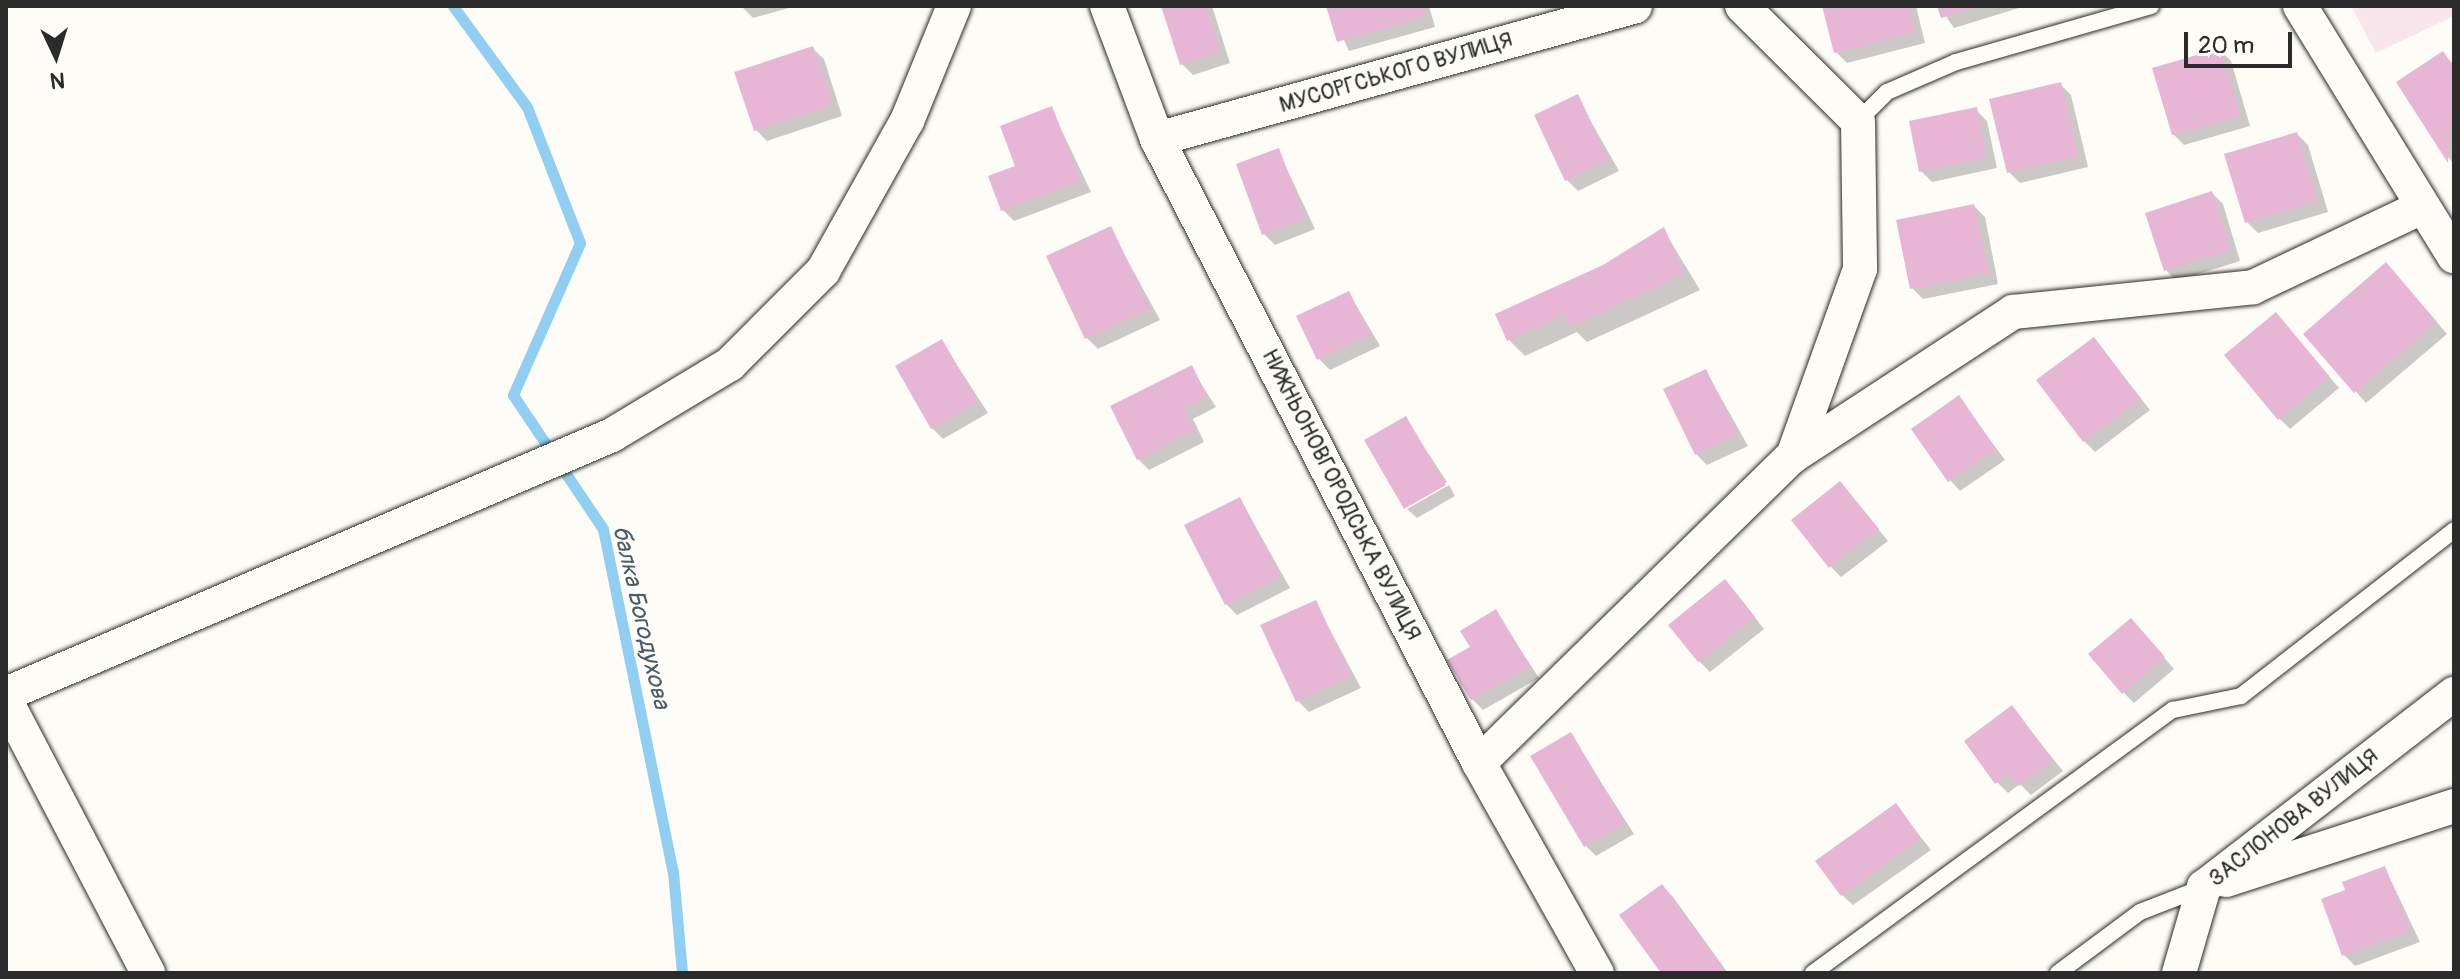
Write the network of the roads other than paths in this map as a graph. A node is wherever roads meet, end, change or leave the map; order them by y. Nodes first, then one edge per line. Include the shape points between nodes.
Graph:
1 (954, 6) edge
2 (1107, 6) edge
3 (1635, 6) edge
4 (1742, 6) edge
5 (2151, 6) edge
6 (2300, 6) edge
7 (1858, 121) junction
8 (1157, 139) junction
9 (2420, 208) junction
10 (2454, 256) edge
11 (1793, 456) junction
12 (2454, 530) edge
13 (6, 694) edge
14 (2454, 694) edge
15 (6, 701) edge
16 (1479, 763) junction
17 (2454, 806) edge
18 (2204, 887) junction
19 (148, 973) edge
20 (1597, 973) edge
21 (1813, 973) edge
22 (2058, 973) edge
23 (2179, 973) edge

1 - 13 street via 907,121 823,271 730,364 612,435
2 - 8 street, НИЖНЬОНОВГОРОДСЬКА ВУЛИЦЯ
3 - 8 street, МУСОРГСЬКОГО ВУЛИЦЯ
4 - 7 street
5 - 7 lane via 1956,62 1887,92
6 - 9 street
7 - 11 street via 1860,269
8 - 16 street, НИЖНЬОНОВГОРОДСЬКА ВУЛИЦЯ
9 - 10 street
9 - 11 street via 2253,287 2013,312
11 - 16 street
12 - 21 lane via 2241,696 2173,710
14 - 18 street, ЗАСЛОНОВА ВУЛИЦЯ
15 - 19 street
16 - 20 street, НИЖНЬОНОВГОРОДСЬКА ВУЛИЦЯ
17 - 18 street
18 - 22 lane via 2140,912
18 - 23 street, ЗАСЛОНОВА ВУЛИЦЯ

